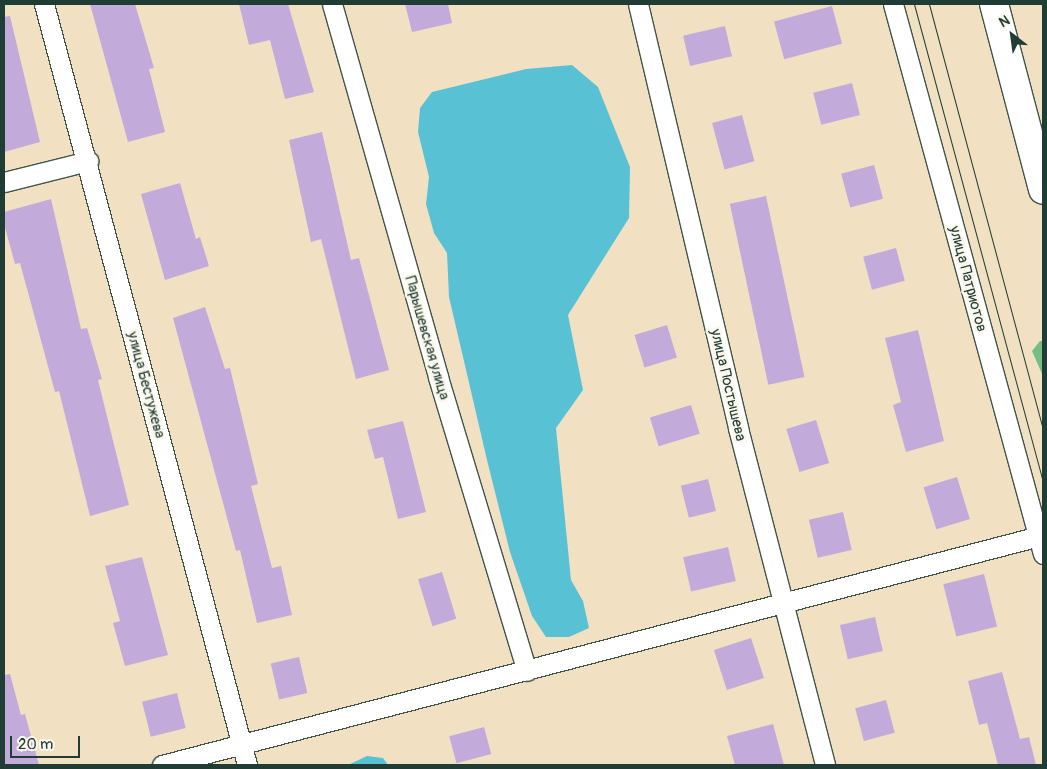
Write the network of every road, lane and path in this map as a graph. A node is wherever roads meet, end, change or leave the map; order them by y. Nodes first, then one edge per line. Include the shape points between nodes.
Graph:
1 (44, 4) edge
2 (332, 4) edge
3 (638, 4) edge
4 (893, 4) edge
5 (994, 4) edge
6 (88, 161) junction
7 (4, 182) edge
8 (1043, 190) edge
9 (1042, 542) edge
10 (781, 600) junction
11 (527, 671) junction
12 (239, 745) junction
13 (162, 765) edge
14 (247, 765) edge
15 (825, 765) edge

1 - 6 street, улица Бестужева
2 - 11 street, Парышевская улица
3 - 10 street, улица Постышева
4 - 9 street, улица Патриотов
5 - 8 main road
6 - 7 street
6 - 12 street, улица Бестужева
9 - 10 street
10 - 11 street
10 - 15 street, улица Постышева
11 - 12 street
12 - 13 street
12 - 14 street, улица Бестужева

